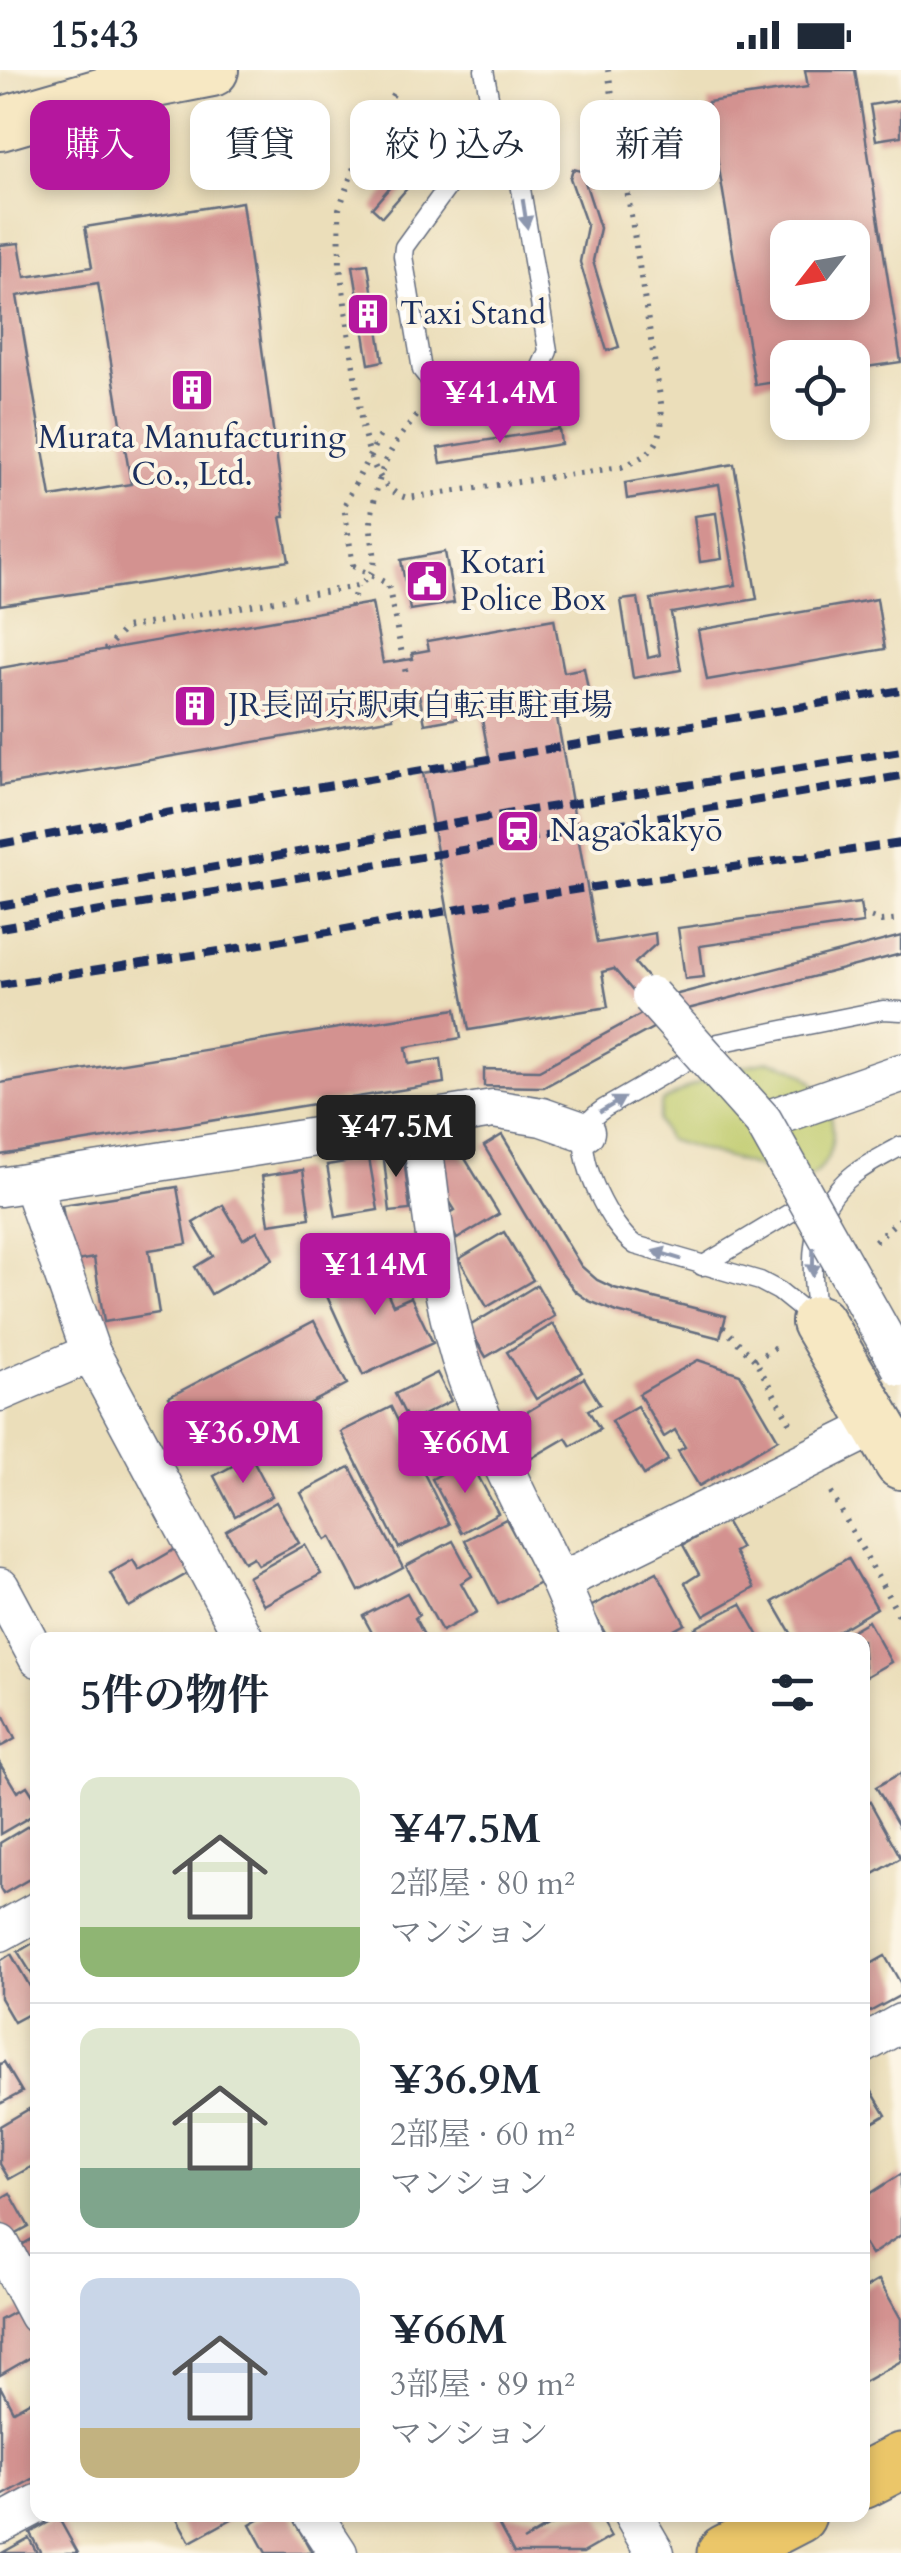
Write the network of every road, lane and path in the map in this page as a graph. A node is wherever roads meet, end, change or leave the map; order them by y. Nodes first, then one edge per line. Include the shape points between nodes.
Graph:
1 (212, 70) edge
2 (484, 70) edge
3 (608, 70) edge
4 (392, 94) dead end
5 (490, 100) edge
6 (0, 124) edge
7 (445, 190) edge
8 (521, 190) edge
9 (436, 389) junction
10 (380, 435) dead end
11 (370, 456) junction
12 (380, 476) junction
13 (357, 586) junction
14 (351, 607) dead end
15 (104, 650) dead end
16 (406, 674) dead end
17 (861, 914) dead end
18 (901, 919) edge
19 (651, 996) dead end
20 (901, 1011) edge
21 (901, 1073) edge
22 (420, 1121) junction
23 (763, 1121) junction
24 (585, 1132) junction
25 (901, 1146) edge
26 (852, 1176) junction
27 (16, 1184) edge
28 (702, 1266) junction
29 (818, 1322) junction
30 (723, 1326) dead end
31 (91, 1353) junction
32 (755, 1360) dead end
33 (901, 1367) edge
34 (0, 1392) edge
35 (890, 1444) edge
36 (560, 1582) junction
37 (0, 1587) edge
38 (240, 1632) edge
39 (582, 1632) edge
40 (30, 1643) edge
41 (30, 1915) edge
42 (0, 1932) edge
43 (901, 2023) edge
44 (870, 2040) edge
45 (0, 2244) edge
46 (30, 2300) edge
47 (901, 2461) edge
48 (870, 2477) edge
49 (30, 2508) edge
50 (318, 2522) edge
51 (637, 2522) edge
52 (785, 2522) edge
53 (0, 2524) edge
54 (338, 2553) edge
55 (656, 2553) edge
56 (726, 2553) edge

1 - 6 street
2 - 5 lane
3 - 12 path via 662,404 658,444 621,468 408,498 394,495
4 - 11 path via 359,152 339,209 340,266
7 - 9 lane via 402,256 422,370
8 -> 9 lane via 548,350 540,372 518,389 464,398
9 - 12 path via 390,451
10 - 11 path
11 - 12 path
11 - 16 path, bridge via 344,506 354,566 388,584
12 - 13 path via 371,525 376,560 370,577
13 - 14 path
13 - 15 path via 124,628
17 - 18 path
19 - 23 street, bridge
24 -> 20 lane via 605,1108 718,1043
21 - 23 street
22 - 24 street via 493,1108
22 - 27 street
22 - 36 street via 460,1356 480,1415
23 - 33 street, bridge
28 -> 24 lane via 623,1236 584,1155
25 - 26 lane
26 - 28 lane
26 -> 29 lane via 816,1227 811,1268
27 - 31 street
28 - 29 lane via 760,1281
29 - 35 street
30 - 32 path
31 - 34 street
31 - 38 street
35 - 36 street
36 - 39 street
37 - 40 street
41 - 42 street
43 - 44 street
45 - 46 street
47 - 48 main road
49 - 53 street
50 - 54 street
51 - 55 street
52 - 56 main road

